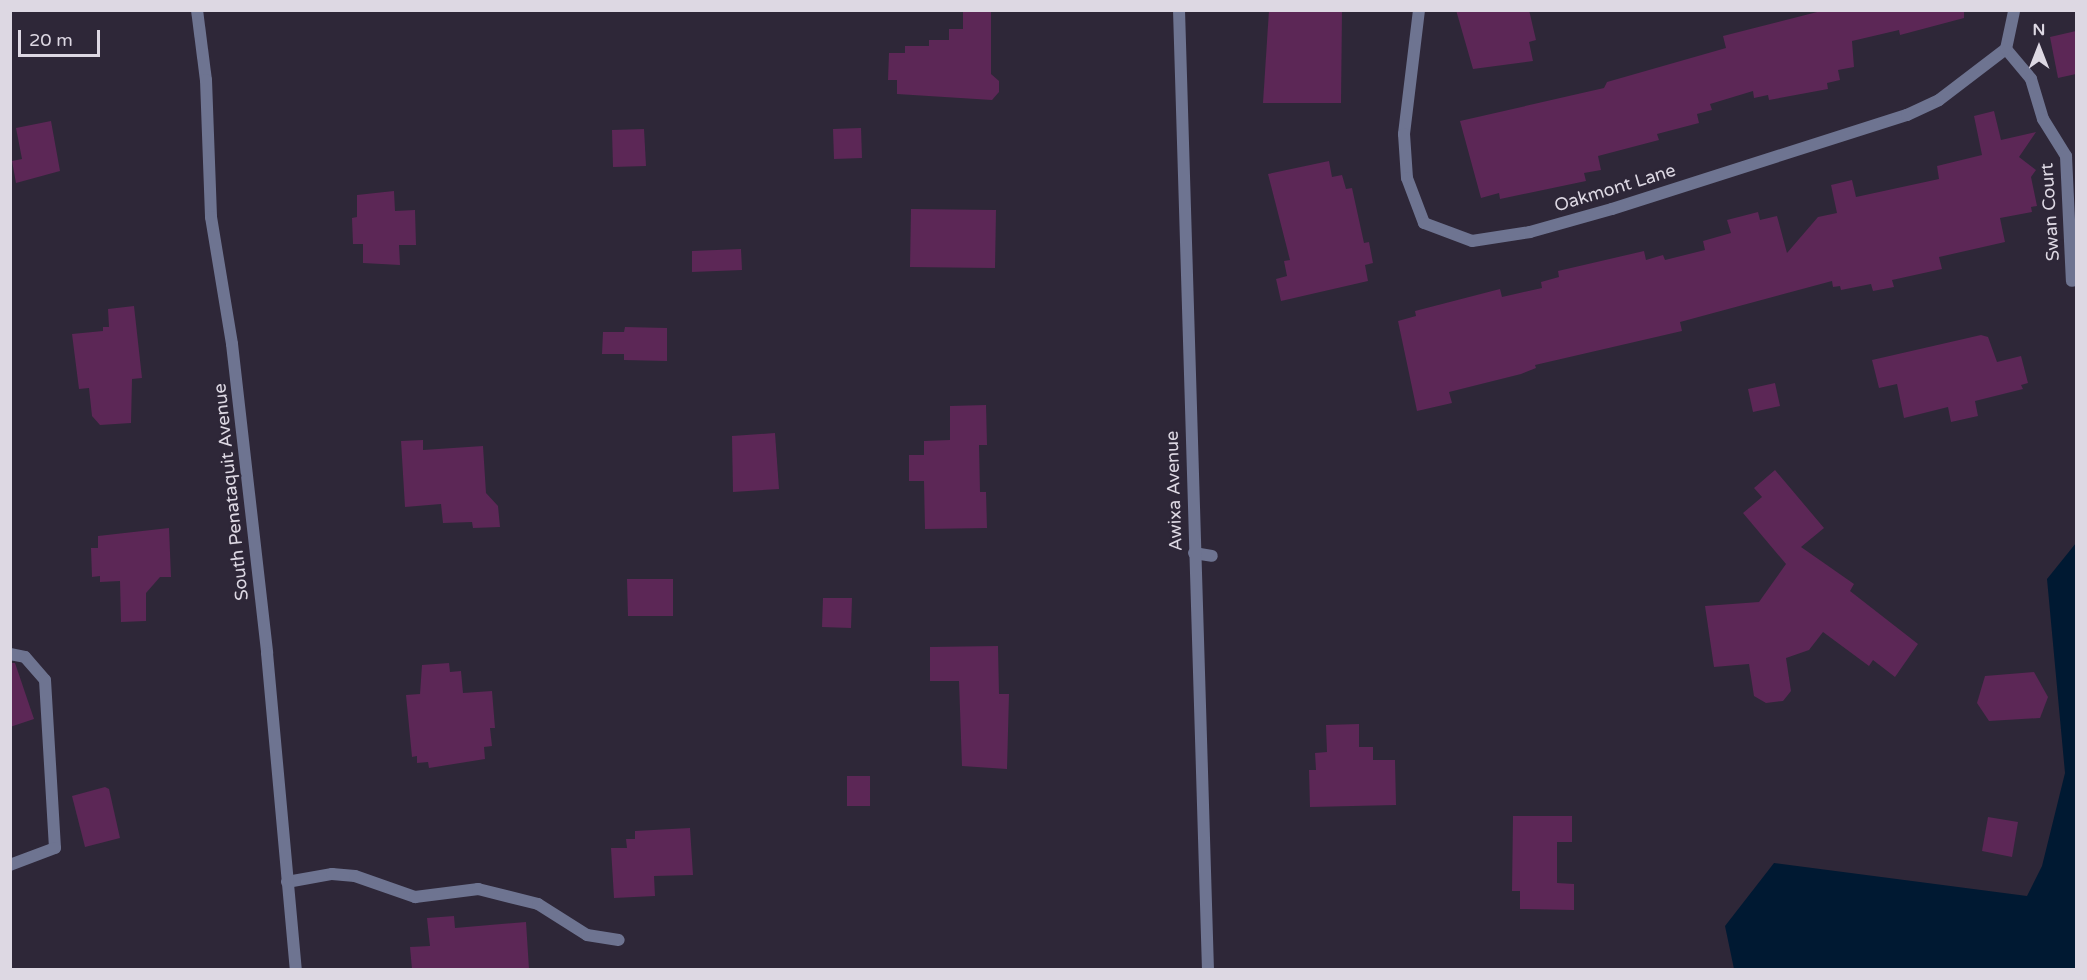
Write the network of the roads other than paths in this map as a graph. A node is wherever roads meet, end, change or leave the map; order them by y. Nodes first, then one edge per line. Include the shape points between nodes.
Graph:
1 (197, 10) edge
2 (1179, 10) edge
3 (1419, 10) edge
4 (2014, 10) edge
5 (2006, 49) junction
6 (2072, 281) dead end
7 (1194, 553) junction
8 (1212, 556) dead end
9 (10, 654) edge
10 (10, 865) edge
11 (287, 882) junction
12 (619, 940) dead end
13 (296, 969) edge
14 (1208, 969) edge

1 - 11 street, South Penataquit Avenue via 206,80 211,217 232,344 267,653
2 - 7 street, Awixa Avenue
3 - 5 street, Oakmont Lane via 1404,134 1407,178 1424,224 1472,241 1530,232 1612,209 1907,116 1939,100
4 - 5 street
5 - 6 street, Swan Court via 2031,80 2043,119 2066,156
7 - 8 street
7 - 14 street, Awixa Avenue
9 - 10 street via 25,657 45,680 55,848
11 - 12 street via 332,874 355,876 415,897 478,889 538,904 586,934
11 - 13 street, South Penataquit Avenue

